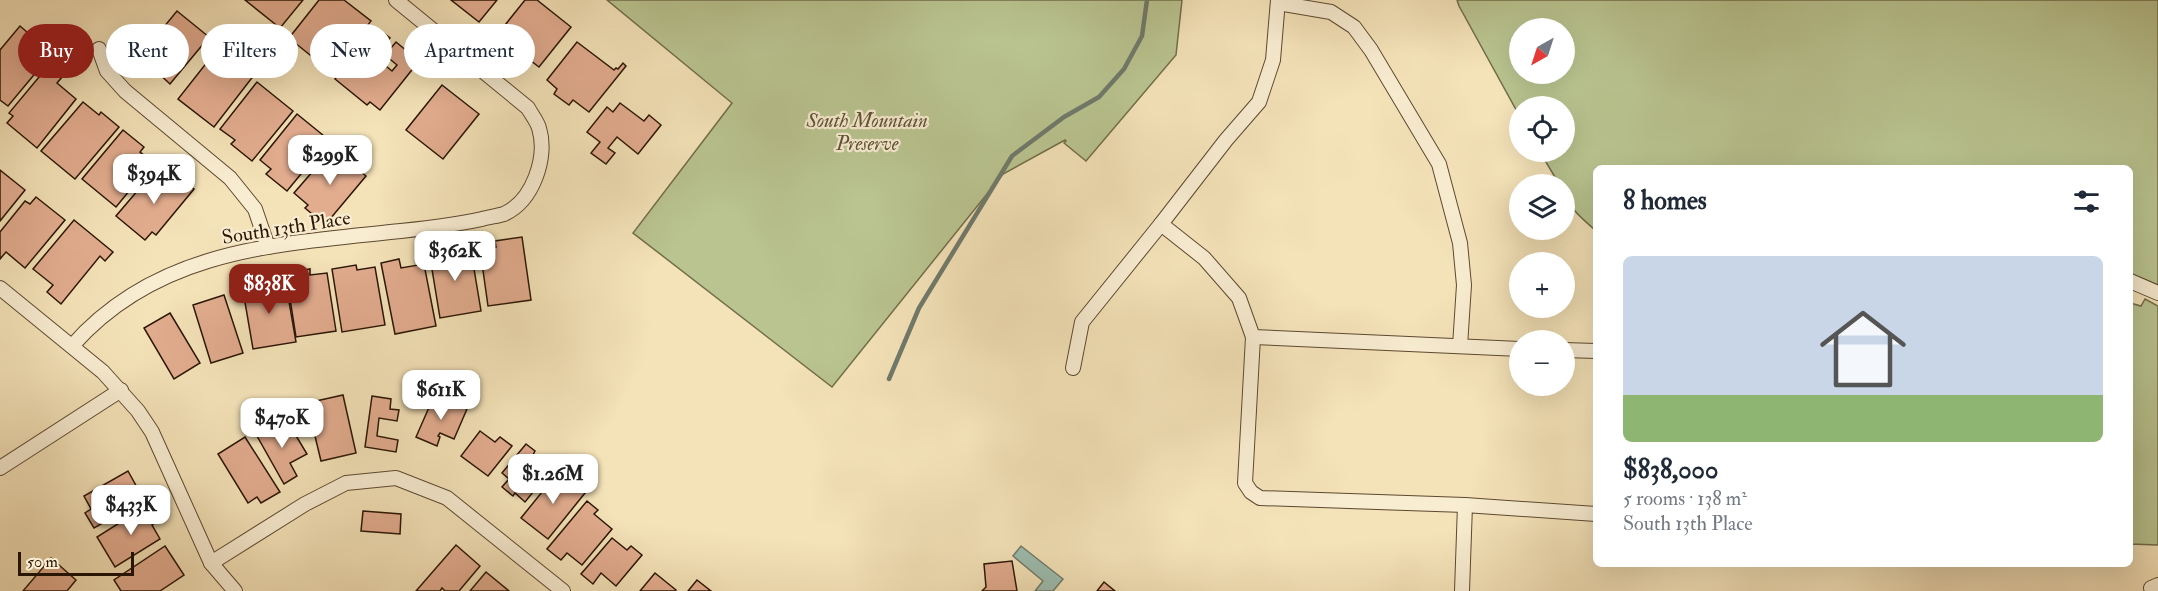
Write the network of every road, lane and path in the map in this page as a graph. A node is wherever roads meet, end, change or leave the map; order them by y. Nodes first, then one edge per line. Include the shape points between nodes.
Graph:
1 (396, 0) edge
2 (1278, 2) edge
3 (99, 49) dead end
4 (1161, 224) junction
5 (268, 247) junction
6 (2133, 282) edge
7 (0, 288) edge
8 (2158, 293) edge
9 (1253, 337) junction
10 (72, 346) junction
11 (1460, 346) junction
12 (1509, 348) edge
13 (1575, 350) edge
14 (1593, 351) edge
15 (1073, 368) dead end
16 (121, 390) junction
17 (0, 468) edge
18 (1465, 505) junction
19 (1593, 514) edge
20 (211, 563) junction
21 (235, 591) edge
22 (563, 591) edge
23 (1462, 591) edge

1 - 5 street, South 13th Place via 528,108 539,127 542,150 538,172 525,196 505,213 458,225
2 - 4 street via 1273,60 1259,102
2 - 11 street via 1331,12 1354,27 1439,164 1461,243 1464,285
3 - 5 street via 106,71 125,91 241,190 255,209
4 - 9 street via 1204,258 1239,298
4 - 15 street via 1082,322
5 - 10 street, South 13th Place via 211,259 158,280 111,310
6 - 8 street
7 - 10 street
9 - 11 street
9 - 18 street via 1245,483 1251,492 1260,498
10 - 16 street
11 - 12 street
13 - 14 street
16 - 17 street
16 - 20 street via 152,432
18 - 19 street
18 - 23 street
20 - 21 street
20 - 22 street via 346,483 396,478 447,498

